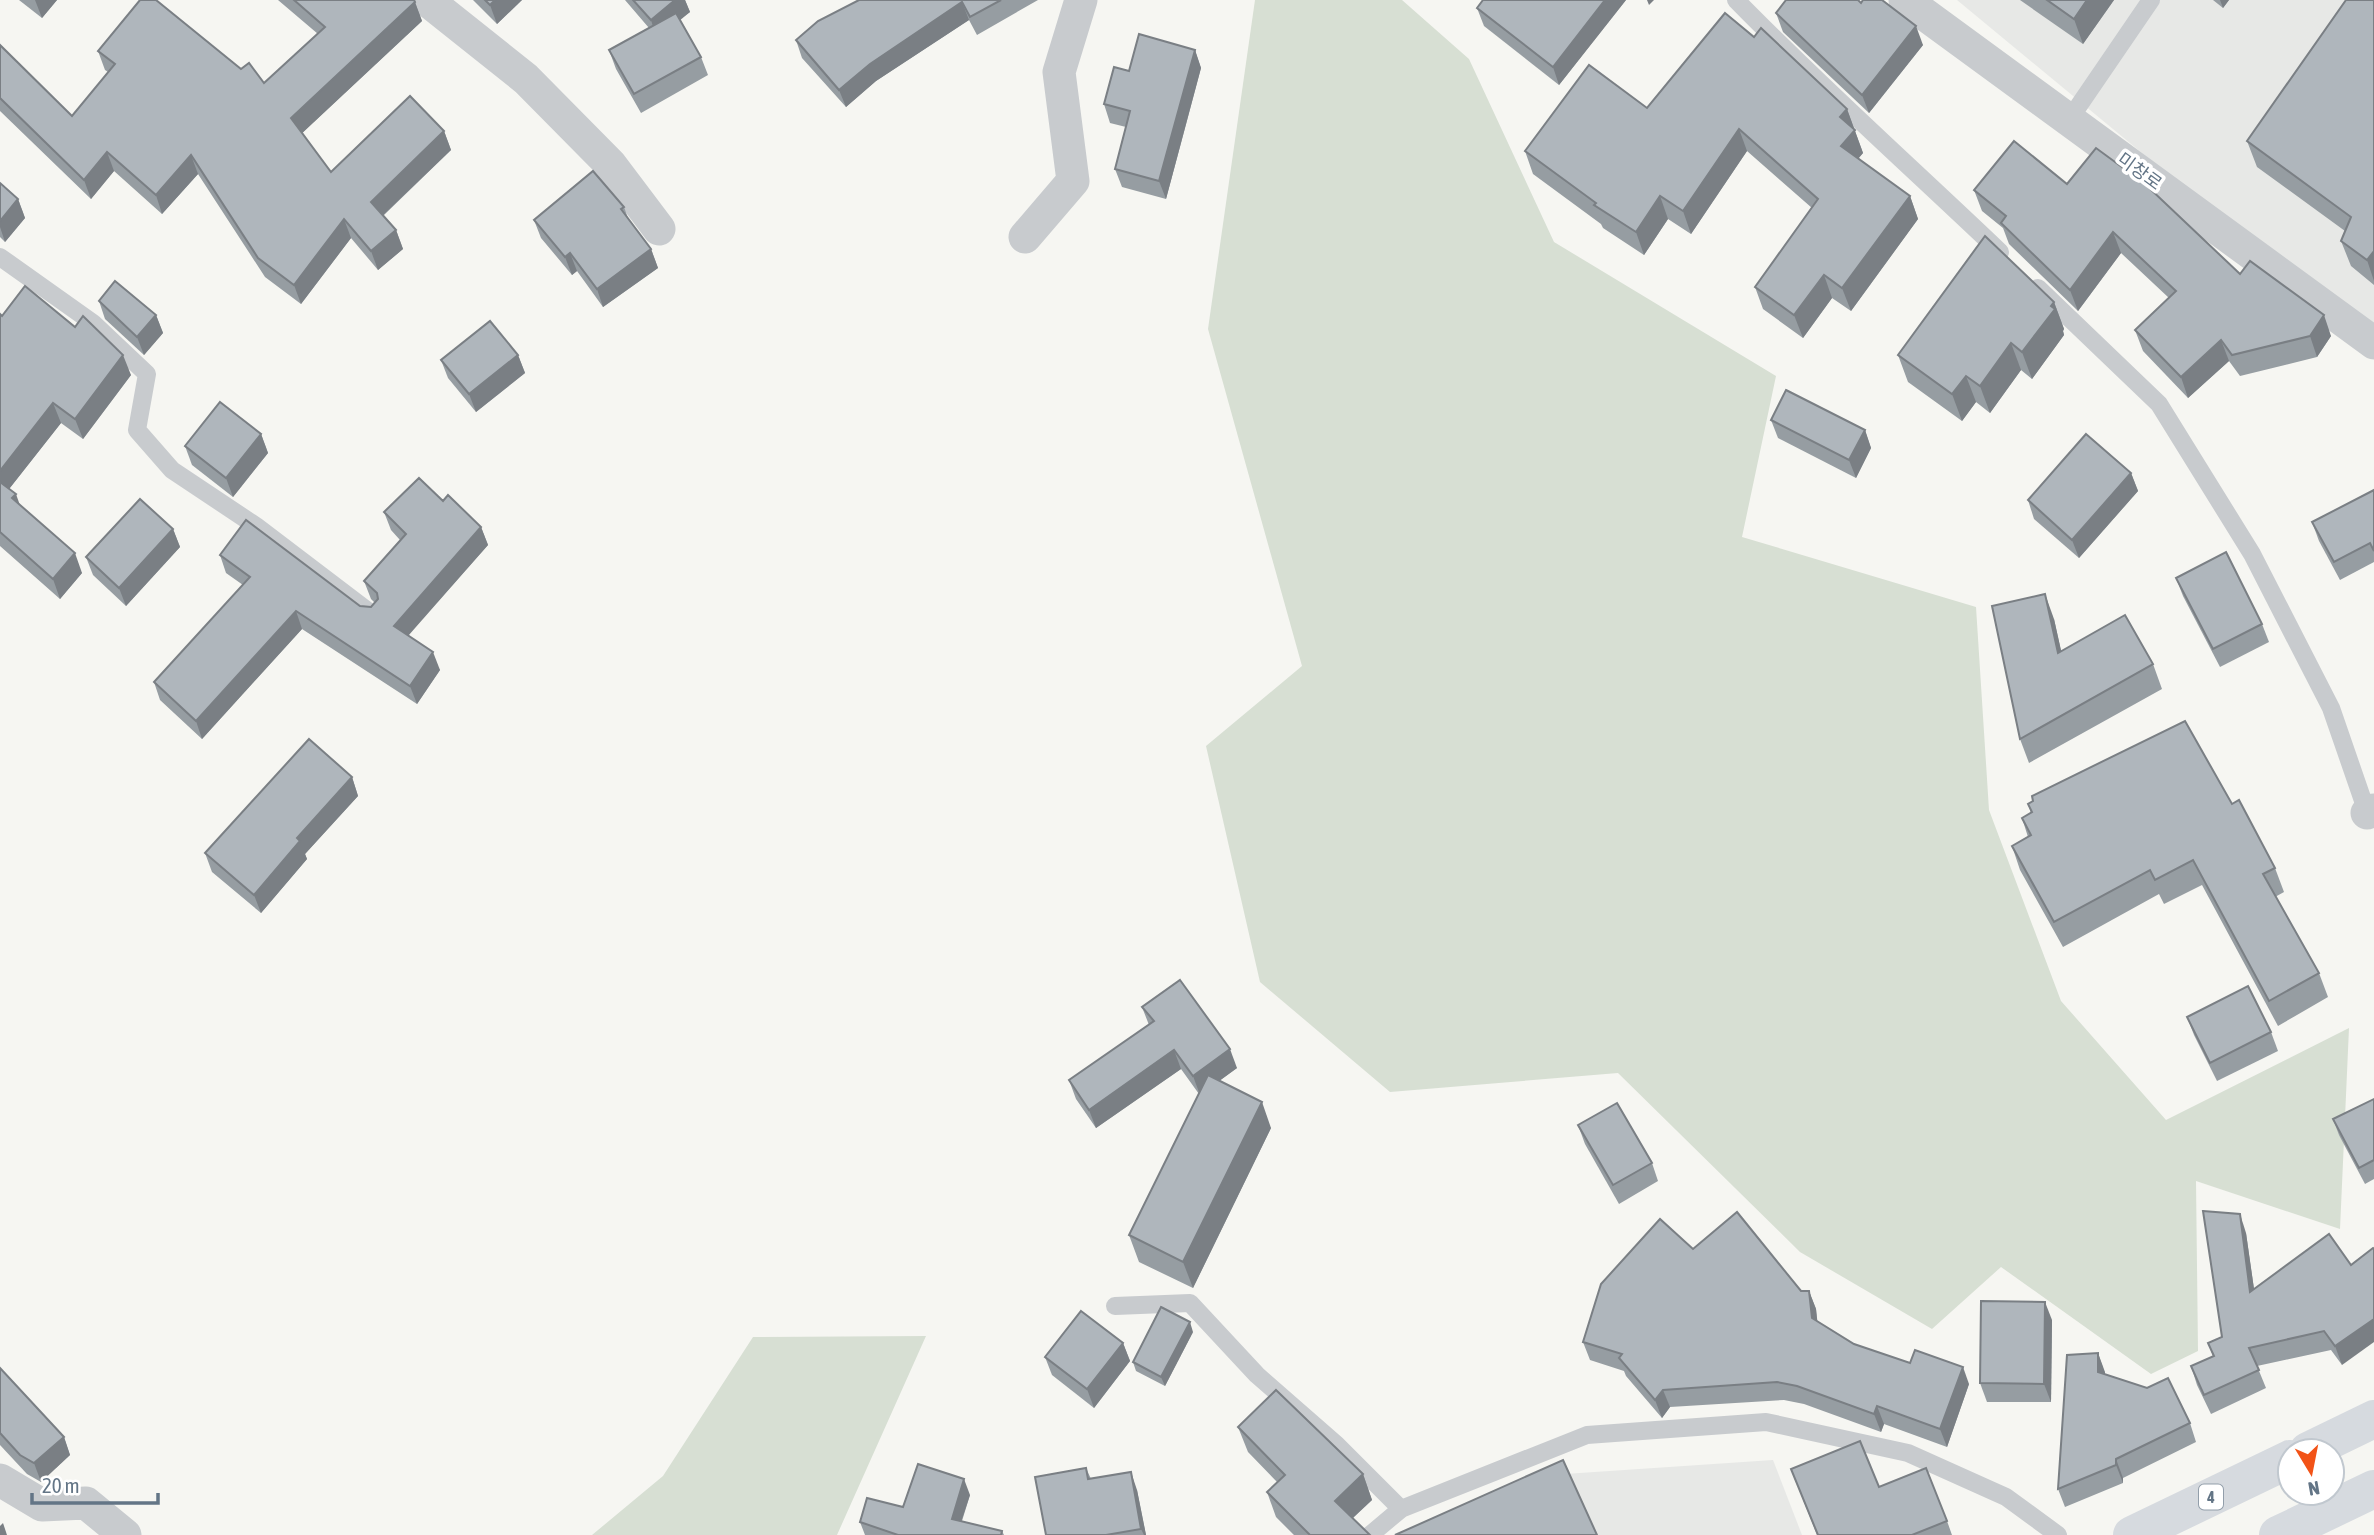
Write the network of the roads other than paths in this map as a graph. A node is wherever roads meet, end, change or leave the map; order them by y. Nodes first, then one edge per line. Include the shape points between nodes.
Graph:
1 (427, 0) edge
2 (1081, 0) edge
3 (1736, 0) edge
4 (1905, 0) edge
5 (2151, 0) edge
6 (2069, 120) junction
7 (659, 229) dead end
8 (1024, 237) dead end
9 (0, 257) edge
10 (2008, 260) edge
11 (2029, 279) edge
12 (2374, 343) edge
13 (373, 615) edge
14 (2372, 817) edge
15 (1115, 1306) dead end
16 (2374, 1419) edge
17 (2337, 1437) edge
18 (2276, 1467) edge
19 (0, 1480) edge
20 (2374, 1489) edge
21 (1401, 1509) junction
22 (125, 1535) edge
23 (1370, 1535) edge
24 (2058, 1535) edge
25 (2132, 1535) edge
26 (2278, 1535) edge

1 - 7 street via 526,79 610,164
2 - 8 street via 1059,72 1073,181
3 - 10 lane
4 - 6 street, 미창로
5 - 6 lane
6 - 12 street, 미창로
9 - 13 lane via 93,323 147,374 137,430 172,470 256,526
11 - 14 lane via 2159,404 2259,566 2330,708
15 - 21 lane via 1190,1303 1257,1375
16 - 17 main road
18 - 25 main road, 4
19 - 22 street via 42,1505 86,1503
20 - 26 main road
21 - 23 lane
21 - 24 lane via 1587,1435 1766,1422 1908,1453 2006,1497

